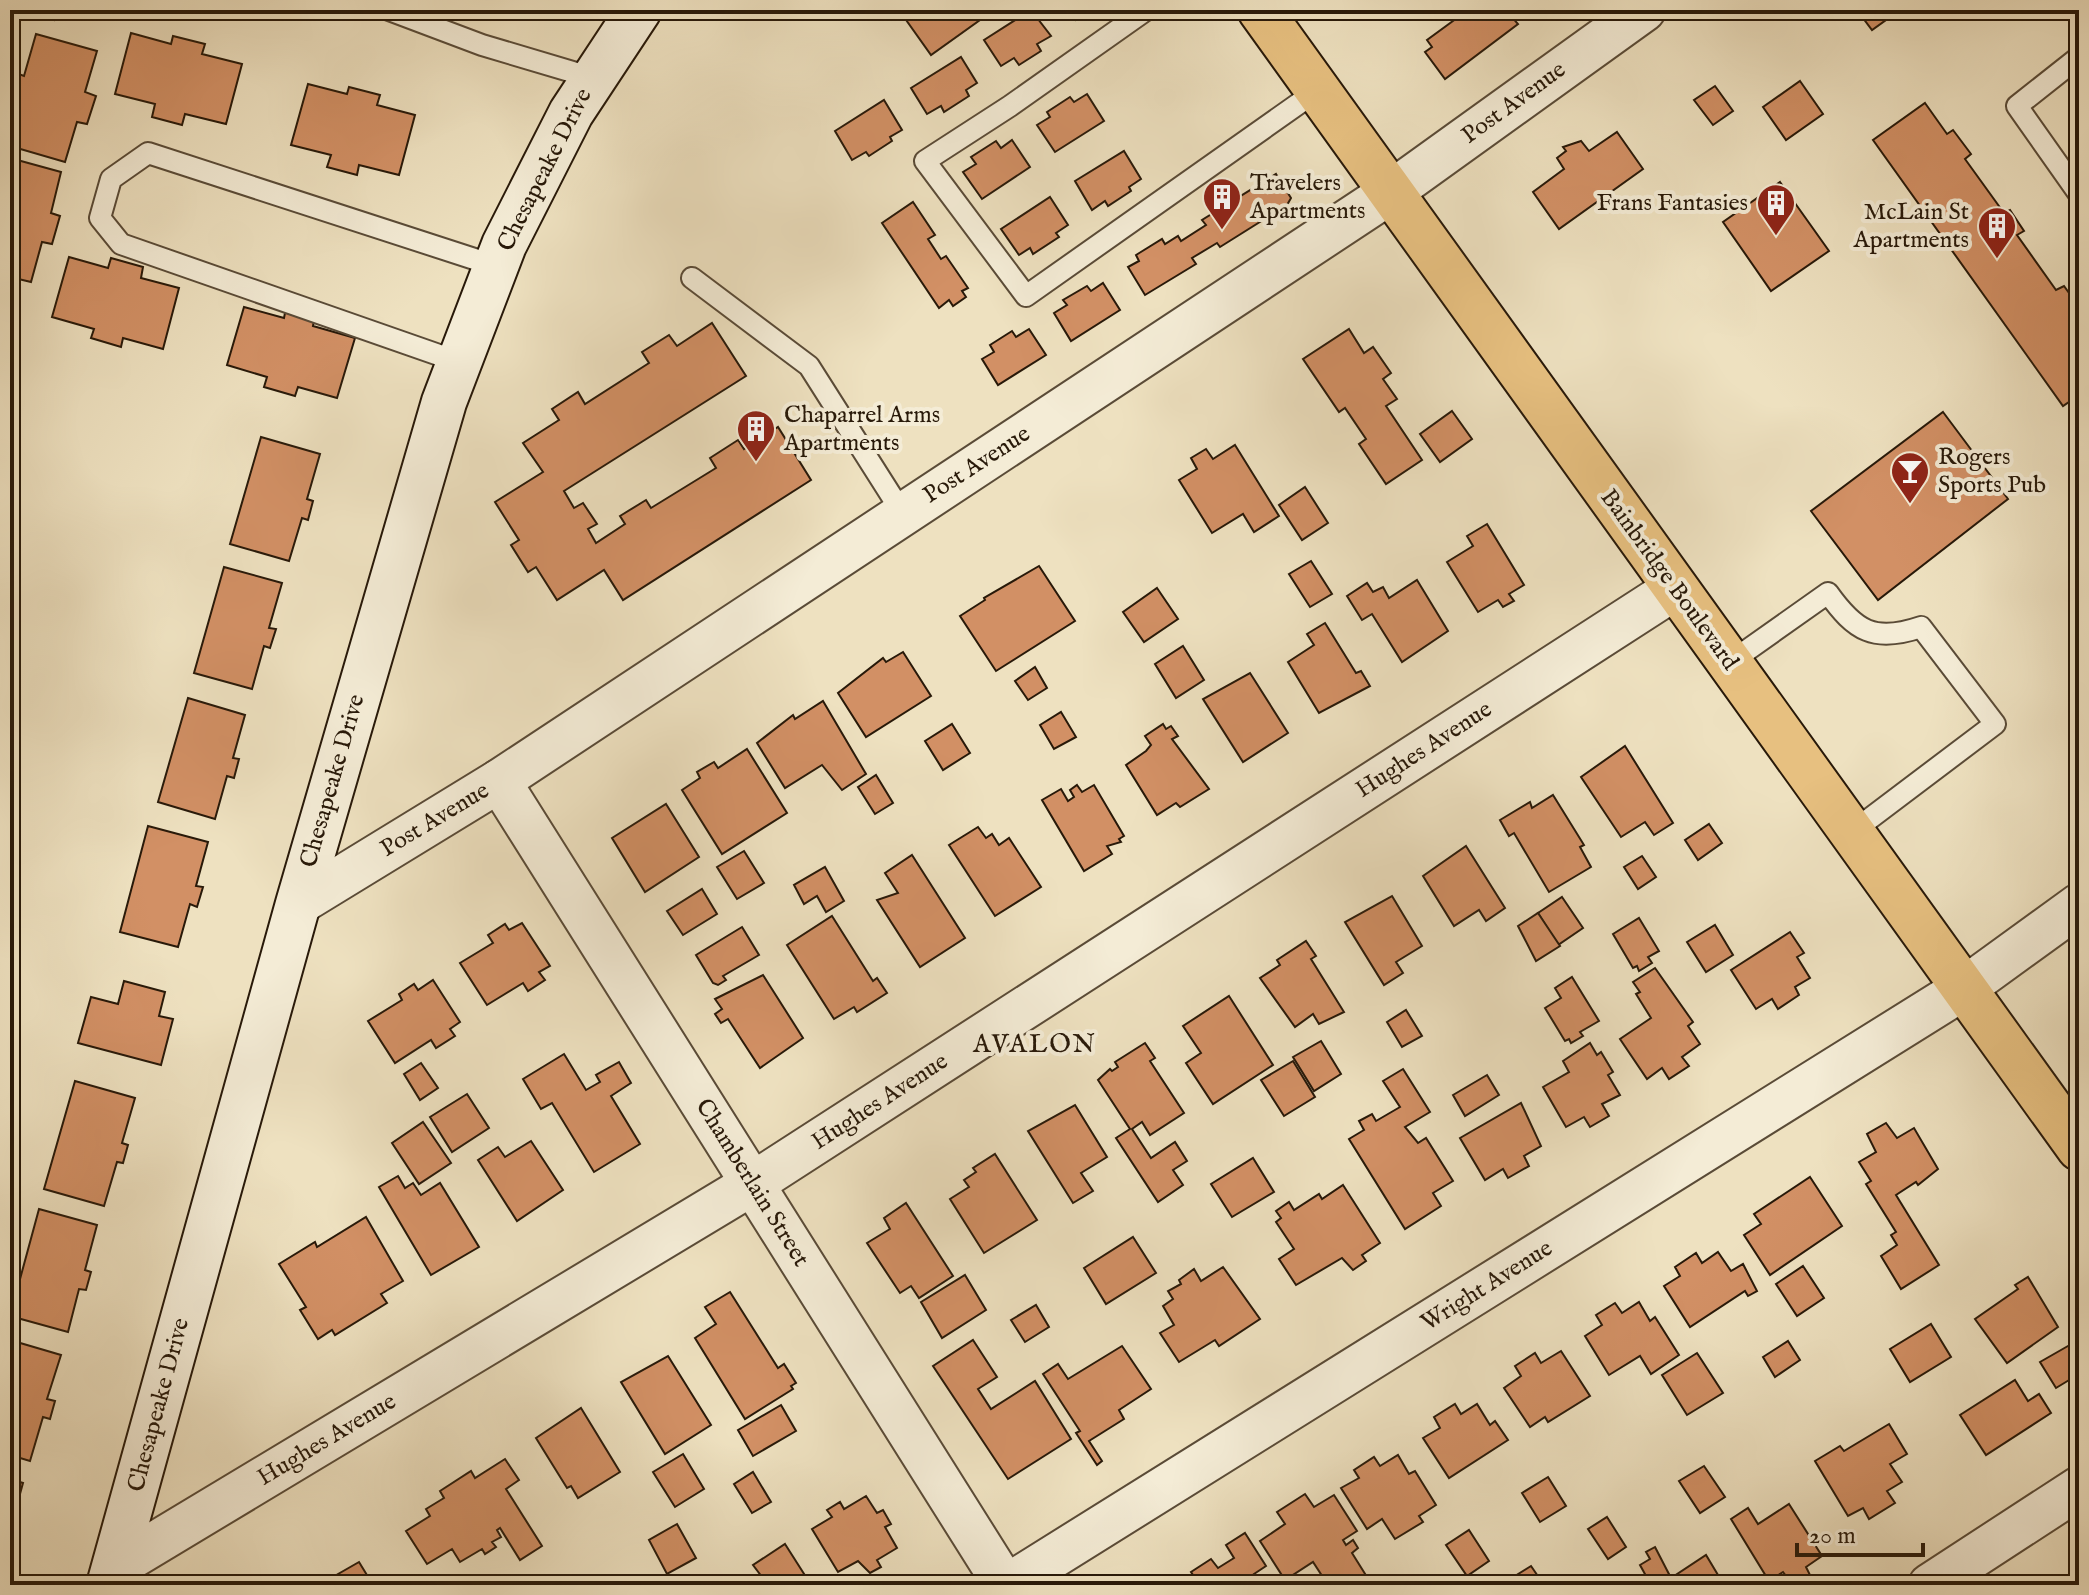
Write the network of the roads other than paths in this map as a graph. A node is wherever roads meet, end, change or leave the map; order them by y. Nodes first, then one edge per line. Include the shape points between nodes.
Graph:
1 (389, 10) edge
2 (639, 10) edge
3 (1146, 10) edge
4 (1260, 10) edge
5 (1644, 10) edge
6 (2079, 57) edge
7 (593, 78) junction
8 (1318, 90) junction
9 (1391, 192) junction
10 (2079, 194) edge
11 (496, 266) junction
12 (692, 278) dead end
13 (459, 362) junction
14 (903, 514) junction
15 (1674, 589) junction
16 (1729, 663) junction
17 (499, 781) junction
18 (1852, 832) junction
19 (298, 904) junction
20 (2079, 905) edge
21 (1966, 987) junction
22 (2079, 1148) edge
23 (752, 1184) junction
24 (2079, 1488) edge
25 (112, 1577) edge
26 (1006, 1585) edge
27 (1930, 1585) edge

1 - 7 lane
2 - 7 street, Chesapeake Drive
3 - 8 lane via 925,161 1026,296
4 - 8 main road, Bainbridge Boulevard
5 - 9 street, Post Avenue
6 - 10 lane via 2017,106
7 - 11 street, Chesapeake Drive
8 - 9 main road, Bainbridge Boulevard
9 - 14 street, Post Avenue
9 - 15 main road, Bainbridge Boulevard
11 - 13 street, Chesapeake Drive
11 - 13 lane via 148,153 111,179 100,218 121,244
12 - 14 lane via 809,366
13 - 19 street, Chesapeake Drive
14 - 17 street, Post Avenue
15 - 16 main road, Bainbridge Boulevard
15 - 23 street, Hughes Avenue
16 - 18 main road, Bainbridge Boulevard
16 - 18 lane via 1828,593 1849,623 1867,632 1900,634 1921,627 1995,724
17 - 19 street, Post Avenue
17 - 23 street, Chamberlain Street
18 - 21 main road, Bainbridge Boulevard
19 - 25 street, Chesapeake Drive
20 - 21 street, Wright Avenue
21 - 22 main road, Bainbridge Boulevard
21 - 26 street, Wright Avenue
23 - 25 street, Hughes Avenue
23 - 26 street, Chamberlain Street
24 - 27 street

